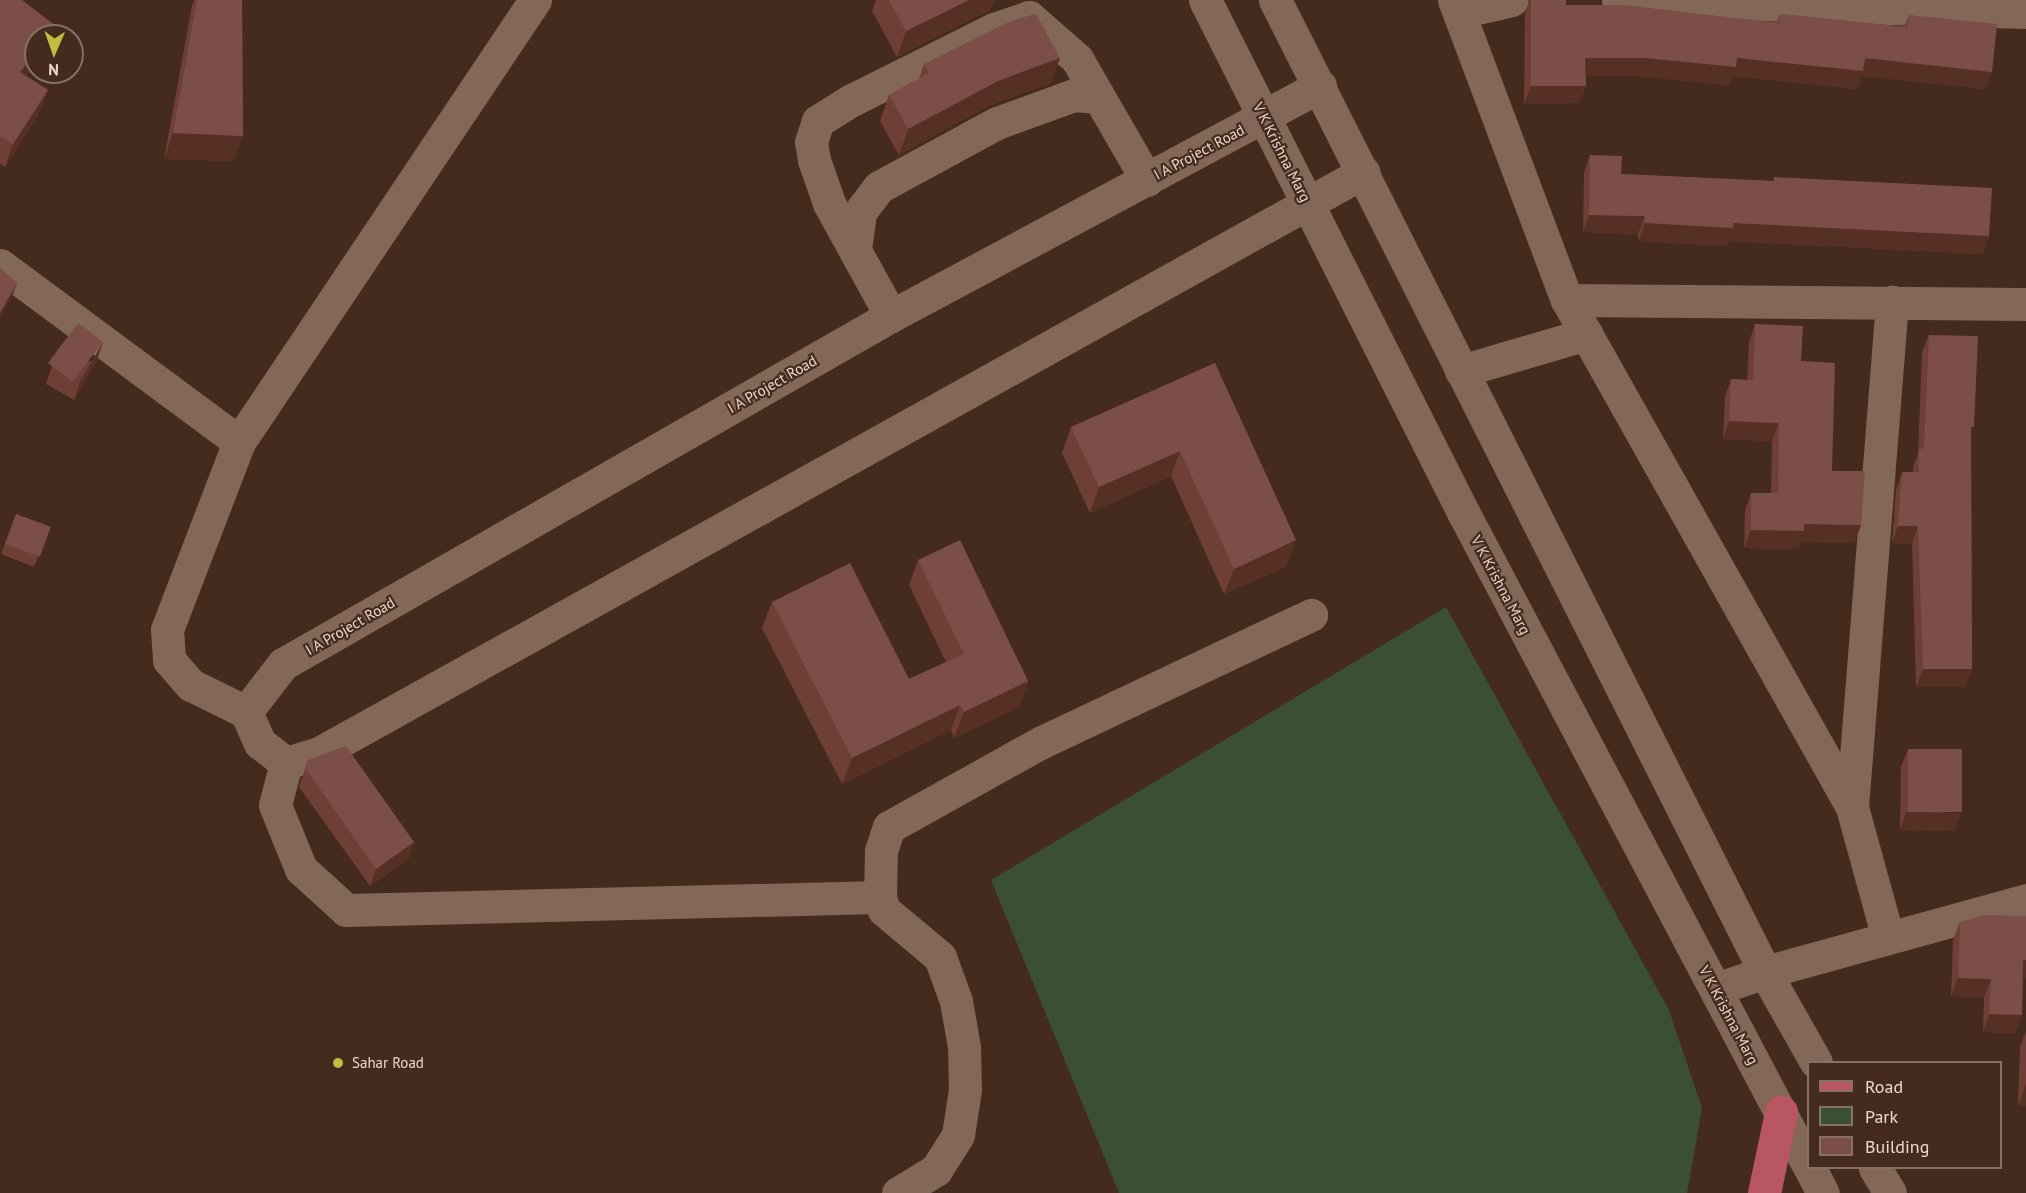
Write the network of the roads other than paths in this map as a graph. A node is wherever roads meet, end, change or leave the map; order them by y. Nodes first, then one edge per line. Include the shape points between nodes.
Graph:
1 (535, 0) edge
2 (1204, 0) edge
3 (1275, 0) edge
4 (1512, 0) edge
5 (1618, 0) edge
6 (1457, 6) edge
7 (2026, 12) edge
8 (1320, 86) junction
9 (1098, 97) junction
10 (1264, 118) junction
11 (1364, 172) junction
12 (1147, 180) junction
13 (1308, 203) junction
14 (858, 254) junction
15 (0, 265) edge
16 (1567, 300) junction
17 (1892, 302) junction
18 (2026, 304) edge
19 (891, 316) junction
20 (1587, 334) junction
21 (1461, 371) junction
22 (239, 442) junction
23 (1311, 615) dead end
24 (246, 712) junction
25 (286, 763) junction
26 (1852, 807) junction
27 (880, 897) junction
28 (2026, 900) edge
29 (1888, 938) junction
30 (1765, 972) junction
31 (1716, 989) junction
32 (1815, 1061) edge
33 (1781, 1112) junction
34 (1807, 1162) edge
35 (1811, 1169) edge
36 (1876, 1169) edge
37 (898, 1193) edge
38 (1764, 1193) edge
39 (1823, 1193) edge
40 (1890, 1193) edge

1 - 22 street
2 - 10 street, V K Krishna Marg
3 - 8 street
4 - 6 street
5 - 7 street
6 - 16 street
8 - 10 street, I A Project Road
8 - 11 street
9 - 12 street
9 - 14 street via 1074,95 997,123 879,187 860,212
9 - 14 street via 1077,59 1029,16 994,29 818,121 811,142 829,203
10 - 12 street, I A Project Road
10 - 13 street, V K Krishna Marg
11 - 13 street
11 - 21 street
12 - 19 street, I A Project Road
13 - 25 street via 332,746
13 - 31 street, V K Krishna Marg via 1463,512
14 - 19 street
15 - 22 street
16 - 17 street
16 - 20 street
17 - 18 street
17 - 26 street
19 - 24 street, I A Project Road via 283,664
20 - 21 street
20 - 26 street
21 - 30 street
22 - 24 street via 167,630 169,660 190,685
23 - 27 street via 1040,742 889,827 881,851
24 - 25 street via 260,742
25 - 27 street via 275,805 301,869 346,910
26 - 29 street
27 - 37 street via 885,910 940,957 956,1000 964,1047 965,1090 958,1135 936,1170
28 - 29 street
29 - 30 street
30 - 31 street
30 - 32 street
31 - 33 street, V K Krishna Marg
33 - 34 street, V K Krishna Marg
33 - 38 main road
35 - 39 street, V K Krishna Marg
36 - 40 street

